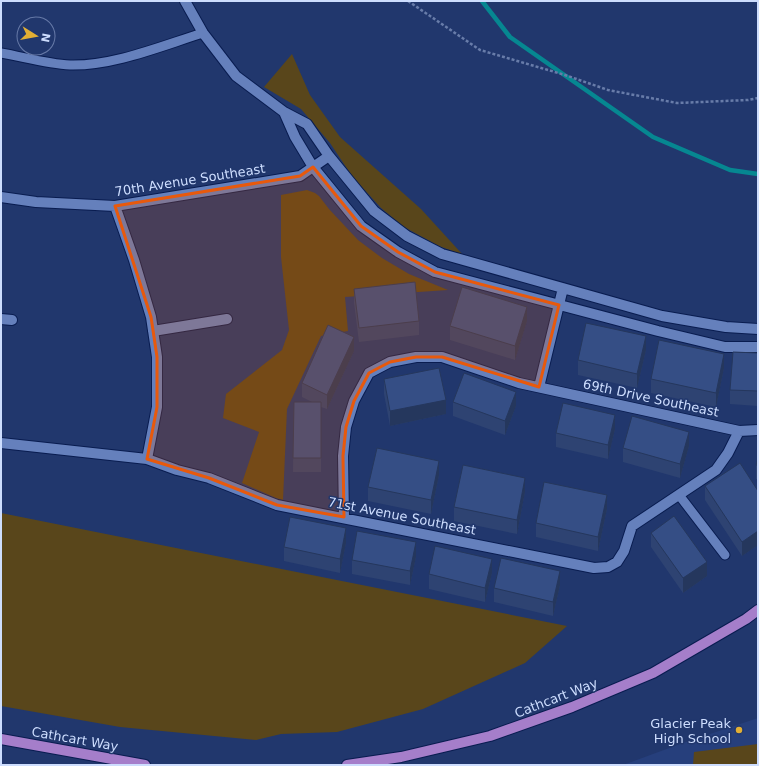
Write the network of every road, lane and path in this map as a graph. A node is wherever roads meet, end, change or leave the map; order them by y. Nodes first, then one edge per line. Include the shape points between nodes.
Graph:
1 (185, 1) edge
2 (408, 1) edge
3 (203, 33) junction
4 (1, 53) edge
5 (758, 98) edge
6 (284, 112) junction
7 (329, 156) junction
8 (313, 167) junction
9 (1, 197) edge
10 (115, 206) junction
11 (563, 288) junction
12 (559, 305) junction
13 (1, 319) edge
14 (227, 319) dead end
15 (12, 320) dead end
16 (758, 329) edge
17 (153, 331) junction
18 (758, 347) edge
19 (539, 387) junction
20 (758, 430) edge
21 (739, 431) junction
22 (1, 443) edge
23 (147, 459) junction
24 (679, 495) junction
25 (344, 517) junction
26 (725, 555) dead end
27 (758, 610) edge
28 (1, 739) edge
29 (145, 765) edge
30 (347, 765) edge

1 - 3 street
2 - 5 path via 480,50 608,90 677,103
3 - 4 lane via 116,60 93,63 51,63
3 - 6 street via 236,76
6 - 7 street via 307,124
6 - 8 street
7 - 8 street, 70th Avenue Southeast
7 - 11 street via 374,211 406,236 442,254
8 - 10 street, 70th Avenue Southeast via 300,176
8 - 12 street via 361,226 398,252 436,272
9 - 10 street, 70th Avenue Southeast via 36,202
10 - 17 street via 134,260
11 - 12 street
11 - 16 street via 662,316 726,327
12 - 18 street via 725,347
12 - 19 street
13 - 15 street
14 - 17 street
17 - 23 street via 157,356 157,407
19 - 21 street, 69th Drive Southeast
19 - 25 street, 69th Drive Southeast via 519,383 442,357 416,357 390,362 369,373 354,400 346,427 343,456
20 - 21 street, 69th Drive Southeast
21 - 24 street, 71st Avenue Southeast via 716,470
22 - 23 street, 71st Avenue Southeast
23 - 25 street, 71st Avenue Southeast via 209,478 277,505
24 - 25 street, 71st Avenue Southeast via 632,526 624,551 617,562 608,567 594,568
24 - 26 lane
27 - 30 main road, Cathcart Way via 653,673 572,707 490,736 401,757
28 - 29 main road, Cathcart Way

